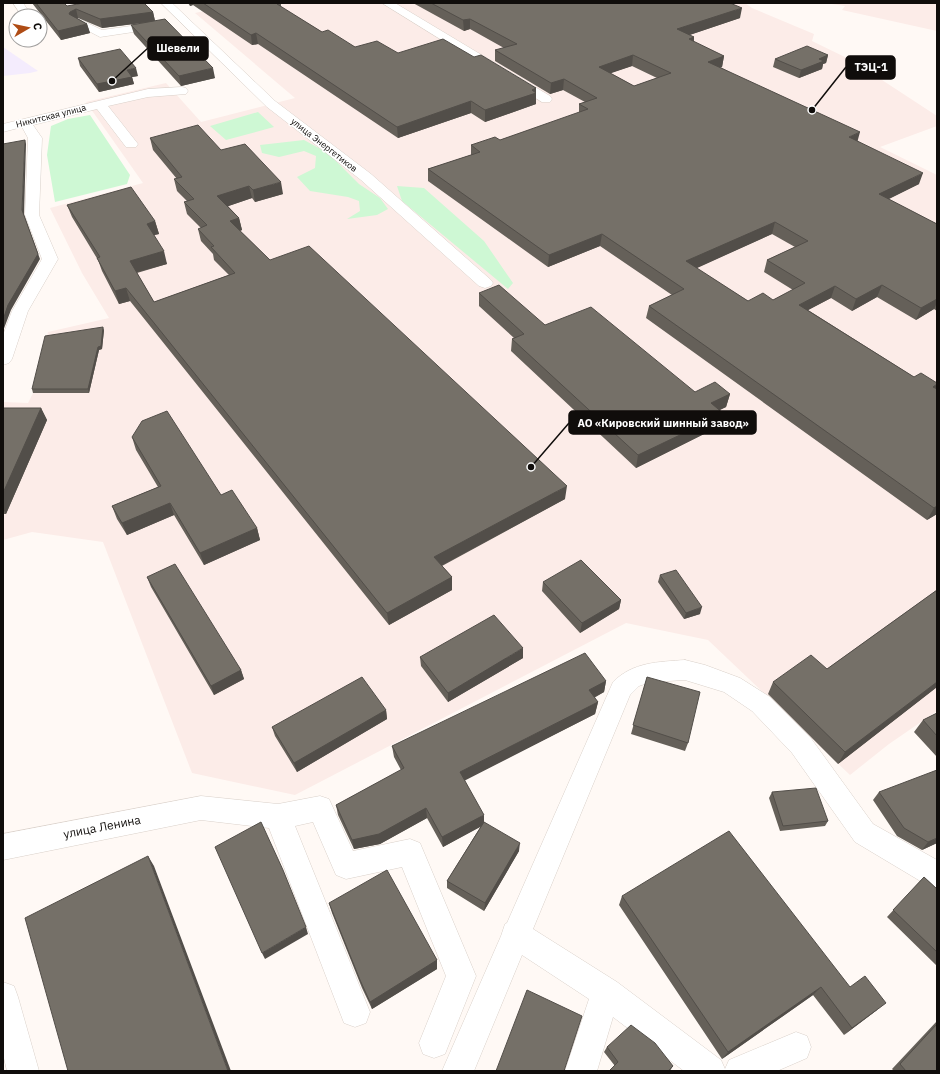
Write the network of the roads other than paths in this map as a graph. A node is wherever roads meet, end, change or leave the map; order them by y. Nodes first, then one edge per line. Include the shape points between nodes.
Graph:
1 (166, 3) edge
2 (387, 3) edge
3 (184, 20) junction
4 (79, 22) edge
5 (182, 92) dead end
6 (546, 99) dead end
7 (100, 104) junction
8 (25, 122) junction
9 (3, 128) edge
10 (131, 144) dead end
11 (485, 282) dead end
12 (3, 359) edge
13 (278, 817) junction
14 (3, 847) edge
15 (937, 875) edge
16 (516, 934) junction
17 (606, 993) junction
18 (3, 998) edge
19 (355, 1012) dead end
20 (434, 1044) dead end
21 (796, 1047) dead end
22 (23, 1071) edge
23 (458, 1071) edge
24 (581, 1071) edge
25 (710, 1071) edge
26 (740, 1071) edge

1 - 3 street, улица Энергетиков
2 - 6 street
3 - 4 street via 100,34
3 - 11 street, улица Энергетиков via 271,104 366,177
5 - 7 street, Никитская улица via 148,93
7 - 8 street, Никитская улица
7 - 10 street
8 - 9 street, Никитская улица
8 - 12 street via 35,138 32,215 50,259 20,311
13 - 14 street, улица Ленина via 201,808
13 - 19 street
13 - 20 street, улица Ленина via 320,808 346,866 410,852 461,976
15 - 16 street via 864,833 801,745 761,704 732,685 705,675 685,670 651,672 631,679 621,689
16 - 17 street
16 - 23 street
17 - 24 street
17 - 25 street
18 - 22 street
21 - 26 street

